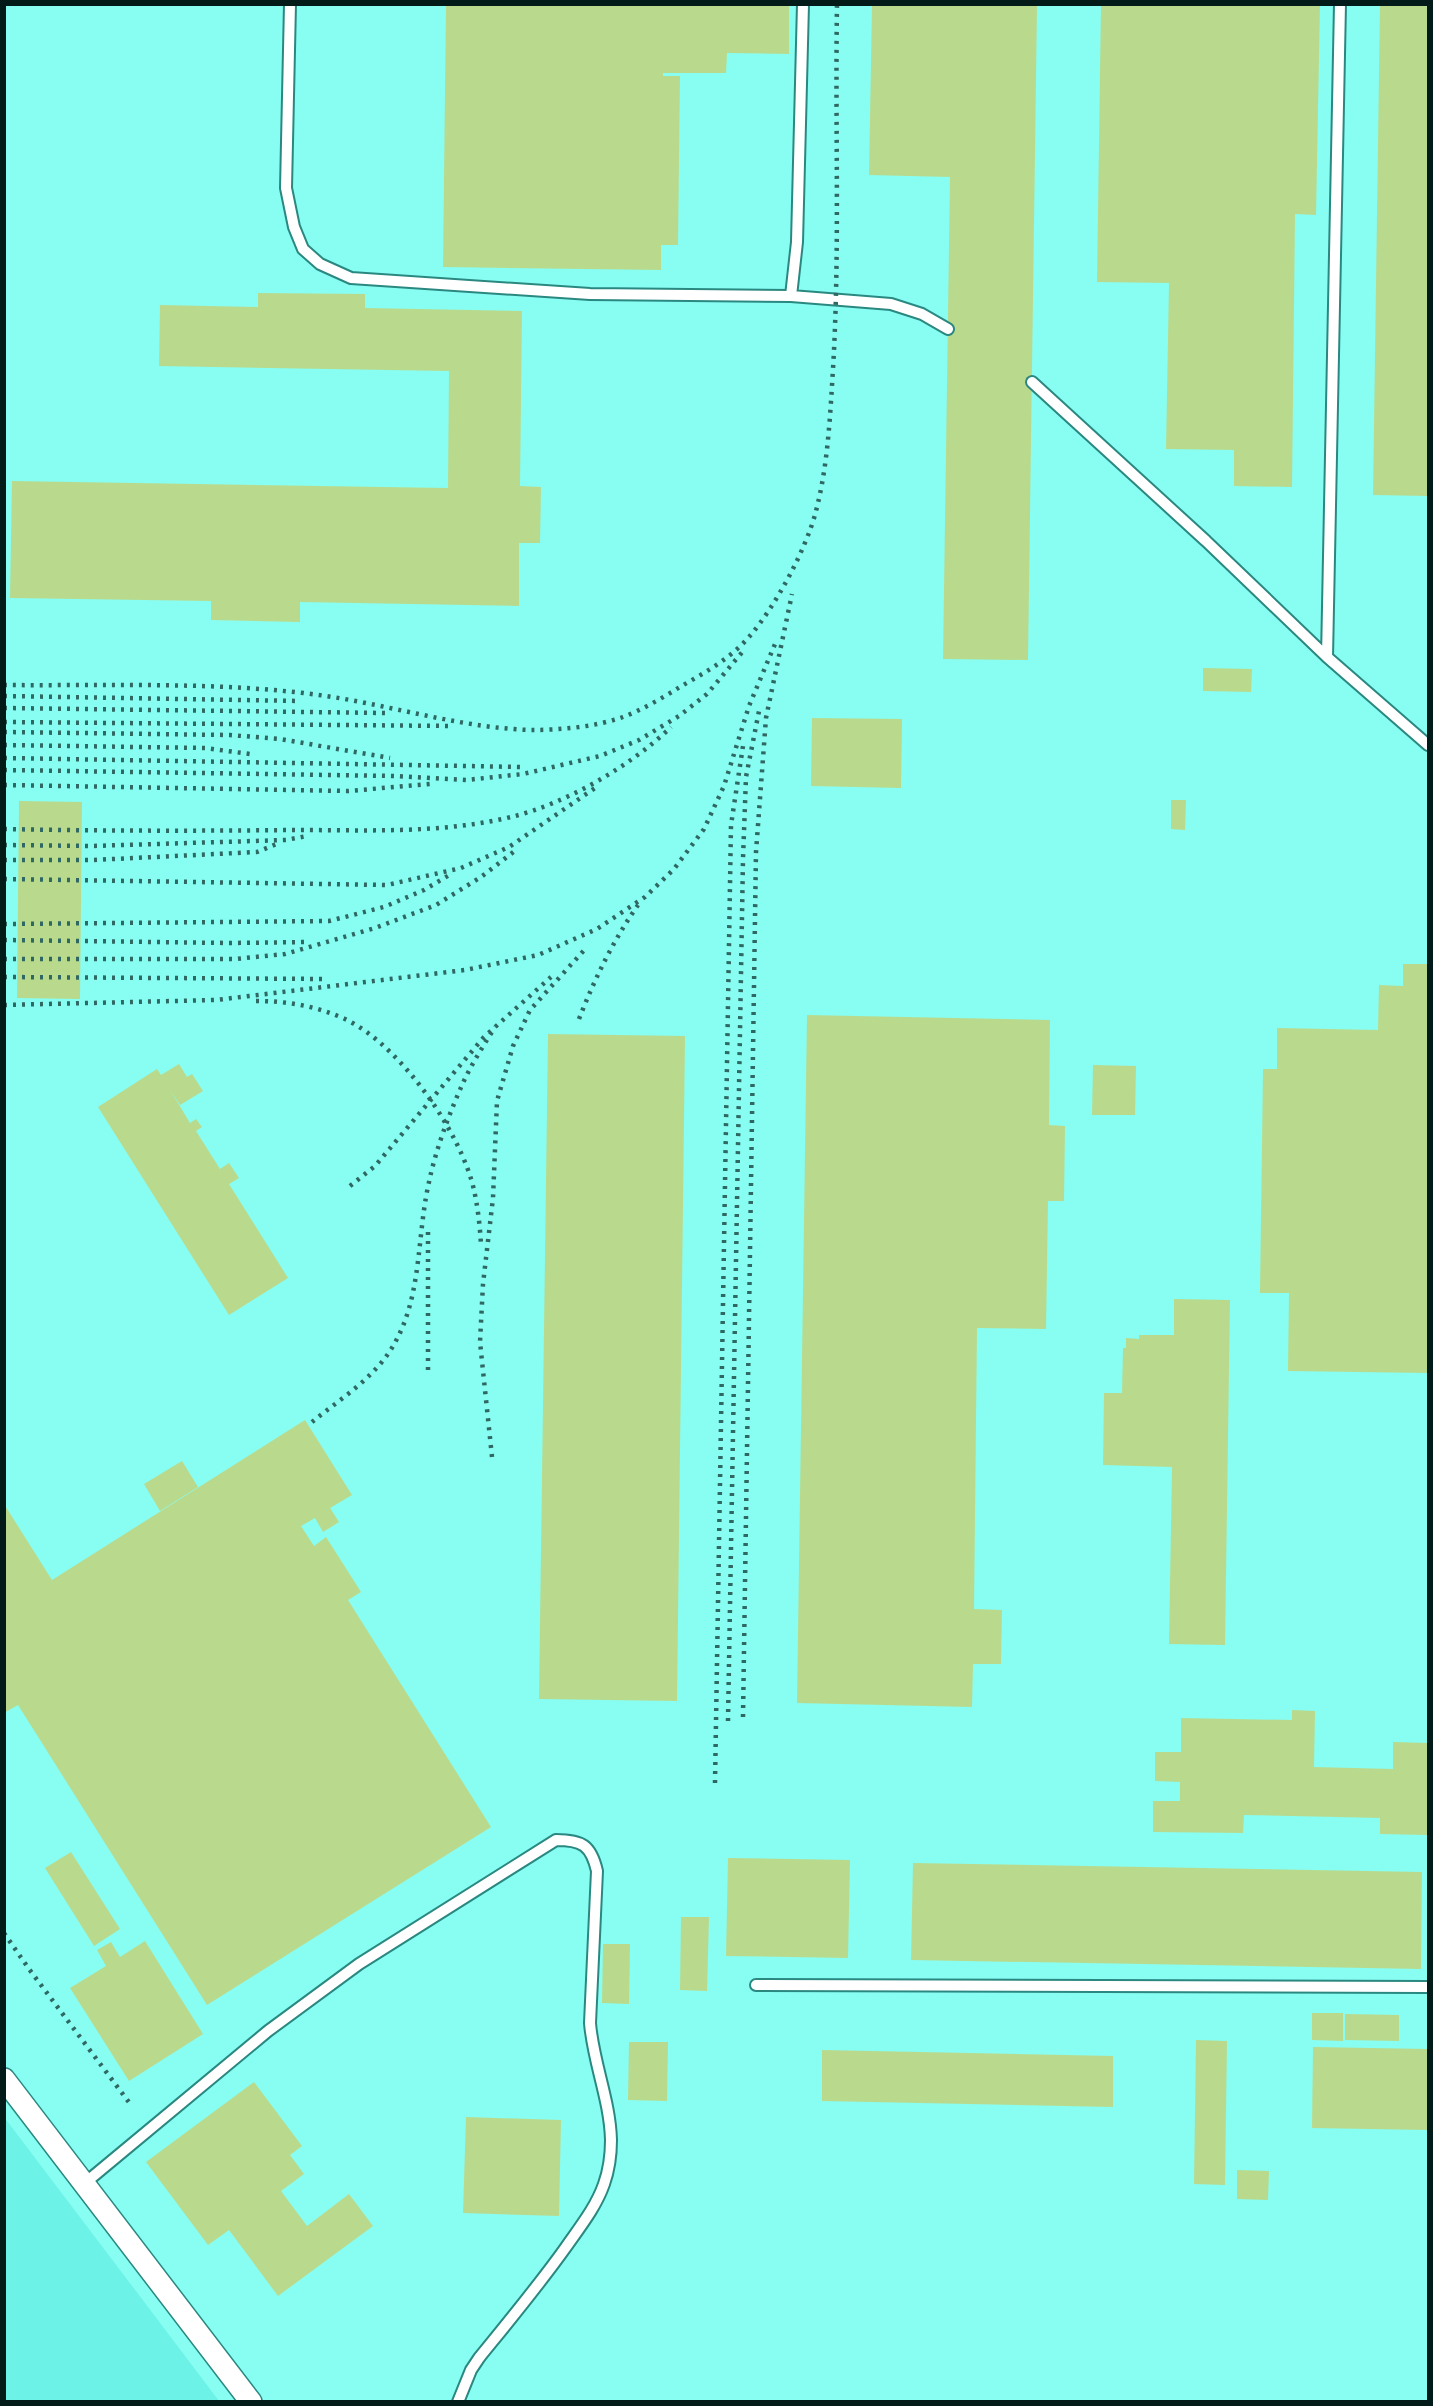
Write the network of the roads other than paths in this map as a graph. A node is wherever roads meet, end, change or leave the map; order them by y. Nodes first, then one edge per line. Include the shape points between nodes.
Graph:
1 (290, 4) edge
2 (803, 4) edge
3 (1340, 4) edge
4 (791, 296) junction
5 (948, 329) dead end
6 (1032, 382) dead end
7 (1327, 657) junction
8 (1428, 745) edge
9 (756, 1985) dead end
10 (1428, 1987) edge
11 (4, 2079) edge
12 (84, 2183) junction
13 (251, 2402) edge
14 (458, 2402) edge

1 - 4 lane via 286,188 303,249 320,264 351,278 579,294
2 - 4 lane via 798,219
3 - 7 lane
4 - 5 lane via 891,304 922,314
6 - 7 lane
7 - 8 lane
9 - 10 lane
11 - 12 street
12 - 13 street
12 - 14 lane via 268,2031 359,1964 556,1840 572,1840 587,1846 597,1871 591,2043 608,2115 610,2162 589,2213 546,2275 479,2358

